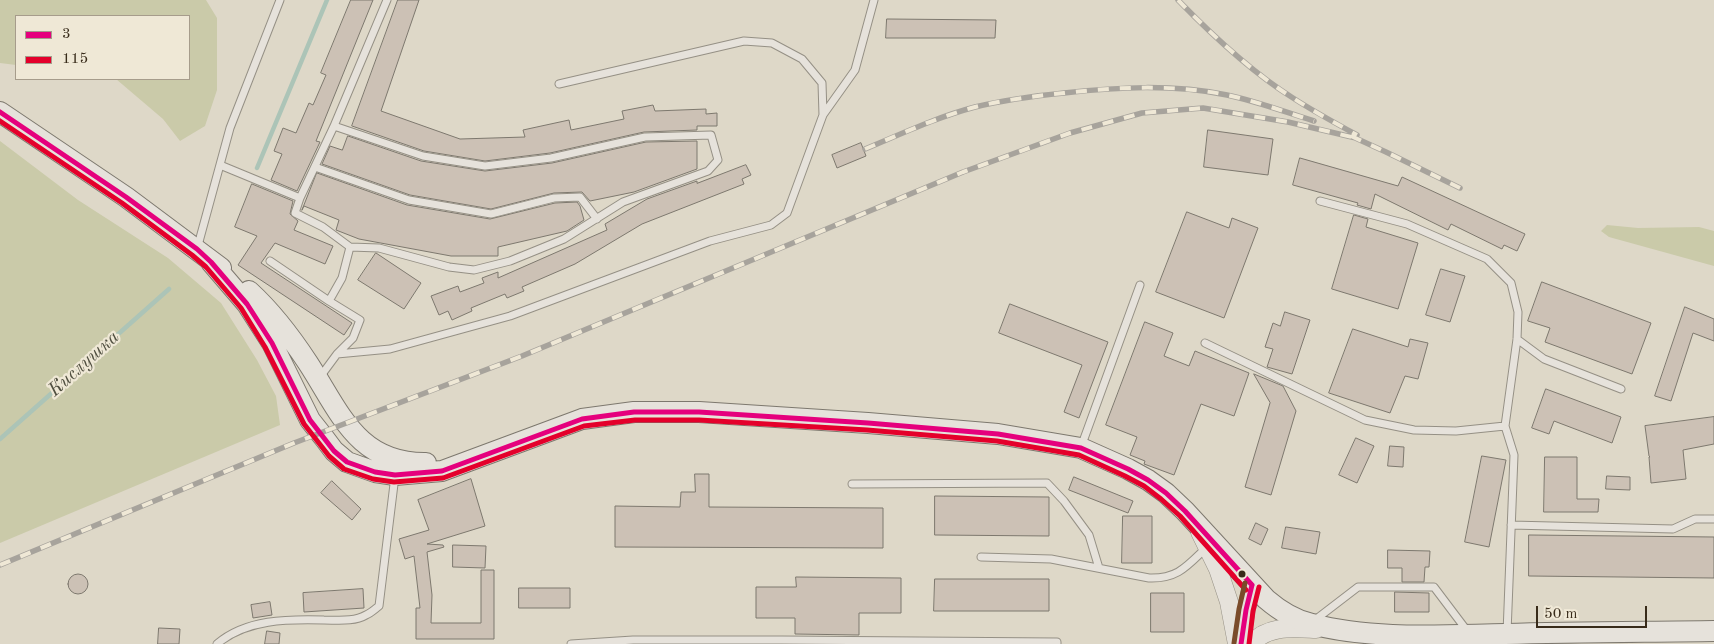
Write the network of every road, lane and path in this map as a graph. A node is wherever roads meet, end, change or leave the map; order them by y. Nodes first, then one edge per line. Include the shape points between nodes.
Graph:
1 (280, 0) edge
2 (387, 0) edge
3 (874, 0) edge
4 (559, 84) dead end
5 (0, 112) edge
6 (823, 115) junction
7 (334, 126) junction
8 (220, 165) junction
9 (315, 167) junction
10 (300, 198) junction
11 (1320, 201) dead end
12 (597, 218) junction
13 (350, 247) junction
14 (204, 255) junction
15 (270, 261) dead end
16 (1140, 285) dead end
17 (329, 301) junction
18 (1517, 339) junction
19 (1205, 343) dead end
20 (337, 354) junction
21 (319, 380) junction
22 (1621, 389) dead end
23 (1506, 426) junction
24 (1081, 448) junction
25 (464, 462) junction
26 (396, 475) junction
27 (852, 484) dead end
28 (1714, 519) edge
29 (1195, 522) junction
30 (1511, 525) junction
31 (1207, 547) junction
32 (981, 557) dead end
33 (1100, 568) junction
34 (1252, 586) junction
35 (1311, 624) junction
36 (1338, 630) junction
37 (1714, 631) edge
38 (1507, 634) junction
39 (1470, 635) junction
40 (632, 642) edge
41 (216, 644) edge
42 (571, 644) edge
43 (1057, 644) edge
44 (1237, 644) edge
45 (1241, 644) edge
46 (1251, 644) edge

1 - 8 lane via 230,128
2 - 7 lane
3 - 6 lane via 855,70
4 - 6 lane via 744,42 772,44 802,59 822,83
5 - 14 main road via 126,197
6 - 20 lane via 787,213 771,225 710,241 510,316 390,349
7 - 9 lane
7 - 12 lane via 423,156 486,166 551,158 645,137 711,135 718,160 708,171 623,202
8 - 10 lane
8 - 14 lane
9 - 10 lane
9 - 12 lane via 409,200 491,214 554,198 580,197
10 - 13 lane via 295,213 323,227
11 - 18 lane via 1407,224 1487,259 1511,283 1518,312
12 - 13 lane via 564,239 510,261 474,270 449,267 379,248
13 - 17 lane via 342,278
14 - 21 main road via 262,303
14 - 26 main road via 247,304 272,343 310,420 334,451 347,462
15 - 17 lane
16 - 24 lane
17 - 20 lane via 360,320 353,338
18 - 22 lane via 1544,359
18 - 23 lane
19 - 23 lane via 1366,420 1414,430 1456,431
20 - 21 lane
21 - 25 main road via 350,429 378,453 414,463
23 - 30 lane via 1514,455
24 - 25 main road via 998,434 655,411 582,419
24 - 29 main road via 1148,480
25 - 26 main road via 442,471
26 - 41 lane via 379,606 366,615 348,620 264,622 236,632
27 - 33 lane via 1047,483 1089,535
28 - 30 lane via 1695,519 1673,528
29 - 31 street
29 - 34 main road
30 - 38 lane
31 - 33 lane via 1171,577 1149,578
31 - 44 street via 1229,602
32 - 33 lane via 1051,559
34 - 35 main road via 1281,611
34 - 45 street
35 - 36 main road
35 - 39 lane via 1358,587 1434,587
36 - 39 main road
36 - 46 street via 1285,628 1266,633
37 - 38 main road
38 - 39 main road
40 - 42 lane
40 - 43 lane via 988,641

